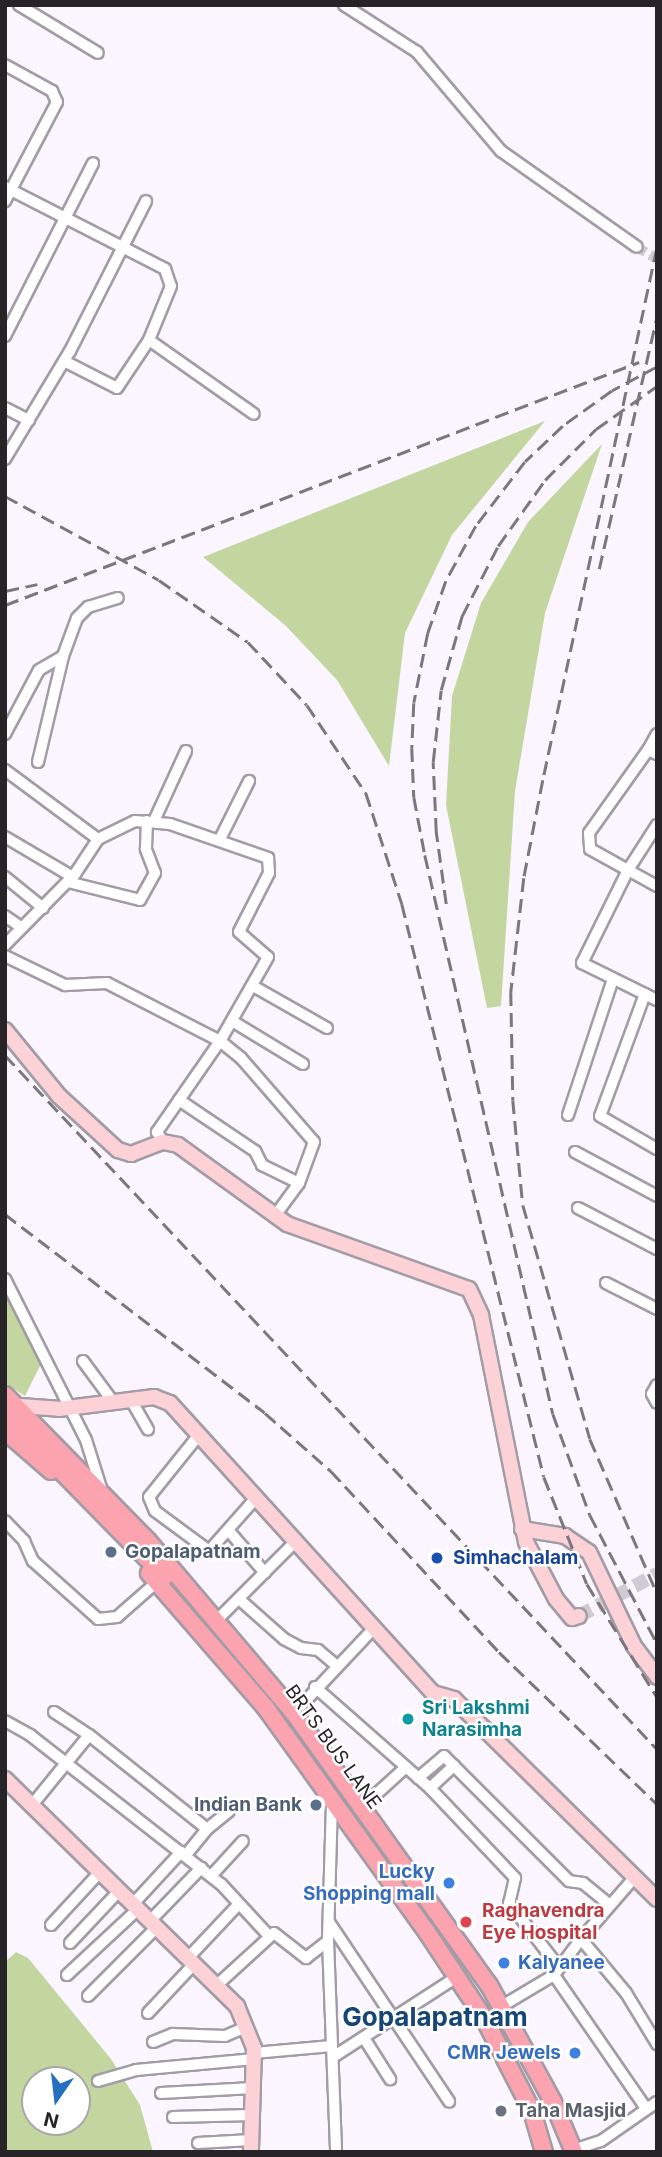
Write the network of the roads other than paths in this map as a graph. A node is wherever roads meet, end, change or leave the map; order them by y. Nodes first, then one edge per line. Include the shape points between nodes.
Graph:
1 (19, 5) edge
2 (344, 5) edge
3 (98, 52) dead end
4 (5, 65) edge
5 (93, 163) dead end
6 (8, 188) edge
7 (5, 201) edge
8 (146, 201) dead end
9 (67, 217) junction
10 (124, 245) junction
11 (637, 247) tunnel mouth
12 (5, 336) edge
13 (149, 340) junction
14 (64, 361) junction
15 (5, 408) edge
16 (254, 414) dead end
17 (29, 420) junction
18 (5, 459) edge
19 (118, 598) dead end
20 (63, 656) junction
21 (5, 734) edge
22 (657, 734) edge
23 (186, 751) dead end
24 (652, 752) edge
25 (38, 762) dead end
26 (5, 770) edge
27 (249, 781) dead end
28 (151, 821) junction
29 (657, 825) edge
30 (5, 837) edge
31 (98, 839) junction
32 (220, 839) junction
33 (628, 870) junction
34 (5, 877) edge
35 (71, 879) junction
36 (657, 886) edge
37 (43, 908) junction
38 (5, 916) edge
39 (21, 927) junction
40 (5, 944) edge
41 (5, 956) edge
42 (613, 979) junction
43 (253, 986) junction
44 (645, 994) junction
45 (657, 1000) edge
46 (232, 1021) junction
47 (327, 1028) dead end
48 (5, 1030) edge
49 (220, 1041) junction
50 (303, 1064) dead end
51 (179, 1100) junction
52 (568, 1115) dead end
53 (163, 1142) junction
54 (657, 1149) edge
55 (575, 1152) dead end
56 (299, 1183) junction
57 (657, 1196) edge
58 (578, 1208) dead end
59 (274, 1217) junction
60 (657, 1250) edge
61 (5, 1279) edge
62 (606, 1283) dead end
63 (657, 1309) edge
64 (83, 1361) dead end
65 (657, 1385) edge
66 (5, 1395) edge
67 (131, 1400) junction
68 (114, 1403) junction
69 (657, 1403) edge
70 (69, 1408) junction
71 (8, 1416) edge
72 (148, 1430) dead end
73 (198, 1436) junction
74 (102, 1492) junction
75 (255, 1499) junction
76 (5, 1521) edge
77 (522, 1529) junction
78 (229, 1531) junction
79 (295, 1542) junction
80 (265, 1573) junction
81 (157, 1582) junction
82 (239, 1599) junction
83 (579, 1616) dead end
84 (216, 1621) junction
85 (374, 1629) junction
86 (336, 1665) junction
87 (657, 1677) edge
88 (315, 1686) junction
89 (54, 1712) dead end
90 (294, 1713) junction
91 (5, 1721) edge
92 (89, 1735) junction
93 (68, 1765) junction
94 (454, 1766) junction
95 (405, 1768) junction
96 (418, 1778) junction
97 (5, 1779) edge
98 (430, 1788) junction
99 (332, 1796) junction
100 (32, 1805) junction
101 (362, 1807) junction
102 (229, 1811) dead end
103 (207, 1829) junction
104 (243, 1841) dead end
105 (183, 1854) junction
106 (201, 1868) junction
107 (101, 1871) junction
108 (211, 1876) junction
109 (634, 1878) junction
110 (120, 1890) junction
111 (657, 1899) edge
112 (609, 1904) junction
113 (136, 1906) junction
114 (237, 1906) junction
115 (330, 1922) junction
116 (51, 1925) dead end
117 (153, 1925) junction
118 (269, 1936) junction
119 (581, 1939) junction
120 (328, 1941) junction
121 (70, 1943) dead end
122 (190, 1962) junction
123 (556, 1971) junction
124 (67, 1975) dead end
125 (455, 1978) junction
126 (217, 1985) junction
127 (88, 1996) dead end
128 (502, 2007) junction
129 (148, 2013) dead end
130 (395, 2018) junction
131 (246, 2027) junction
132 (364, 2038) junction
133 (153, 2042) dead end
134 (657, 2044) edge
135 (332, 2046) junction
136 (254, 2056) junction
137 (333, 2057) junction
138 (390, 2079) dead end
139 (98, 2081) dead end
140 (253, 2088) junction
141 (161, 2092) dead end
142 (449, 2101) dead end
143 (657, 2102) edge
144 (645, 2107) junction
145 (252, 2115) junction
146 (173, 2117) dead end
147 (198, 2144) dead end
148 (251, 2146) edge
149 (570, 2151) edge
150 (336, 2152) edge
151 (544, 2152) edge

1 - 3 street
2 - 11 street via 416,52 501,150
4 - 6 street via 52,91 57,102
5 - 9 street
6 - 7 street
6 - 9 street
8 - 10 street
9 - 10 street
9 - 12 street
10 - 13 street via 158,264 172,278
10 - 14 street
13 - 14 street via 117,388
13 - 16 street
14 - 17 street
15 - 17 street
17 - 18 street
19 - 20 street via 82,611
20 - 21 street via 39,670
20 - 25 street
22 - 24 street
23 - 28 street
24 - 33 street via 587,842 590,849
26 - 31 street
27 - 32 street
28 - 31 street via 115,828
28 - 32 street
28 - 35 street via 146,849 155,873 140,900
29 - 33 street
30 - 35 street
31 - 35 street
32 - 43 street via 263,855 271,864 239,932 267,954
33 - 36 street
33 - 42 street via 582,960
34 - 37 street
35 - 37 street
37 - 39 street
38 - 39 street
39 - 40 street
41 - 49 street via 65,985 107,983
42 - 44 street
42 - 52 street
43 - 46 street
43 - 47 street
44 - 45 street
44 - 54 street via 600,1116
46 - 49 street
46 - 50 street
48 - 53 street via 59,1096 118,1150 131,1154
49 - 51 street
49 - 56 street via 312,1137 313,1152
51 - 53 street via 157,1132
51 - 56 street via 255,1151 262,1165
53 - 59 street via 178,1145 204,1161
55 - 57 street
56 - 59 street
58 - 60 street
59 - 77 street via 312,1236 469,1289 481,1315
61 - 70 street
62 - 63 street
64 - 68 street
65 - 69 street via 652,1394
66 - 71 main road
67 - 68 street
67 - 72 street
67 - 73 street via 166,1400
68 - 70 street
70 - 71 street
70 - 74 street via 86,1440
71 - 74 main road
71 - 81 main road via 42,1462
71 - 149 main road, BRTS BUS LANE via 166,1578 305,1740 459,1956 522,2054
73 - 75 street
73 - 78 street via 149,1503 206,1551 215,1548
74 - 84 main road
75 - 78 street
75 - 79 street
76 - 81 street via 24,1541 33,1561 97,1619 117,1616
77 - 83 street via 533,1562 556,1599 572,1618
77 - 87 street via 565,1536 589,1552 634,1646
78 - 80 street
79 - 80 street
79 - 85 street
80 - 82 street
81 - 99 main road via 266,1708
82 - 84 street
82 - 86 street via 284,1639 318,1650
84 - 90 main road
85 - 86 street
85 - 109 street via 433,1693 454,1699
86 - 88 street
88 - 90 street
88 - 95 street
89 - 92 street
90 - 101 main road
91 - 93 street
92 - 93 street
92 - 103 street
93 - 100 street
93 - 105 street
94 - 96 street via 444,1756
94 - 98 street
94 - 112 street via 569,1881 583,1883
95 - 96 street
95 - 101 street
96 - 98 street
97 - 100 street
98 - 123 street via 515,1878 509,1903
99 - 115 street
99 - 125 main road
100 - 107 street
101 - 128 main road
102 - 103 street
103 - 105 street
104 - 108 street
105 - 106 street
105 - 113 street
106 - 108 street
106 - 117 street
107 - 110 street
107 - 116 street
108 - 114 street
109 - 111 street
109 - 112 street
110 - 113 street
110 - 121 street
112 - 119 street
113 - 117 street
113 - 124 street
114 - 118 street
114 - 122 street
115 - 120 street
115 - 130 street
117 - 122 street
117 - 127 street
118 - 120 street via 280,1934 306,1958
118 - 126 street
119 - 123 street
119 - 134 street via 626,1993
120 - 135 street
122 - 126 street
122 - 129 street
123 - 128 street
123 - 144 street
125 - 130 street
125 - 151 main road via 484,2018 532,2111
126 - 131 street via 237,2007
128 - 149 main road
130 - 132 street
130 - 142 street
131 - 133 street via 225,2036 173,2034
131 - 136 street
132 - 137 street
132 - 138 street
135 - 136 street
135 - 137 street
136 - 139 street via 136,2070
136 - 140 street
137 - 150 street
140 - 141 street
140 - 145 street
143 - 144 street
144 - 149 street via 623,2128 588,2148
145 - 146 street
145 - 148 street
147 - 148 street

